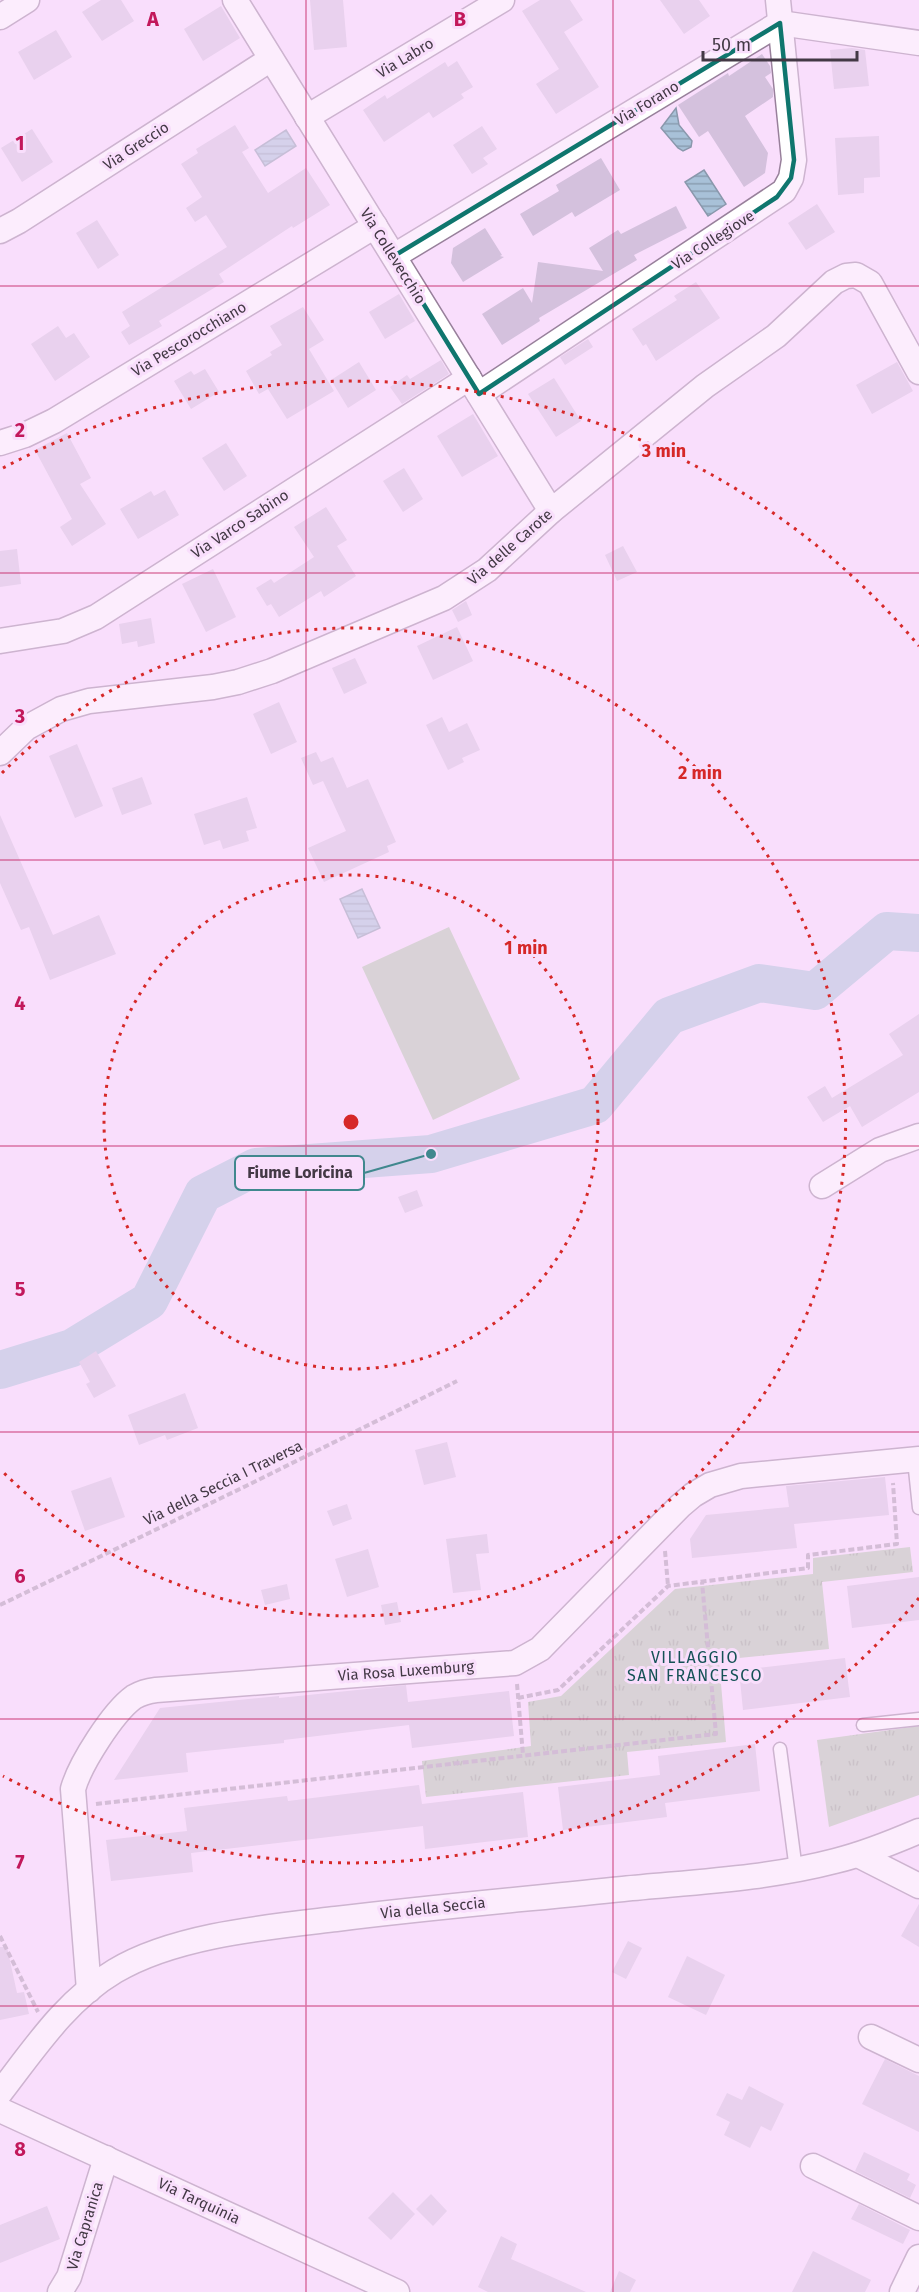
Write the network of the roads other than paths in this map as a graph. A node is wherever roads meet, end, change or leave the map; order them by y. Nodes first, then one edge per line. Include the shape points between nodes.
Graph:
1 (27, 0) edge
2 (235, 0) edge
3 (502, 0) edge
4 (779, 11) edge
5 (0, 17) edge
6 (919, 43) edge
7 (271, 59) junction
8 (307, 117) junction
9 (375, 226) junction
10 (0, 231) edge
11 (394, 256) junction
12 (919, 372) edge
13 (474, 386) junction
14 (0, 443) edge
15 (551, 511) junction
16 (0, 641) edge
17 (0, 753) edge
18 (919, 1136) edge
19 (822, 1186) dead end
20 (908, 1460) edge
21 (919, 1508) edge
22 (919, 1719) edge
23 (863, 1725) dead end
24 (780, 1749) dead end
25 (919, 1832) edge
26 (858, 1854) junction
27 (796, 1870) junction
28 (919, 1886) edge
29 (88, 1990) junction
30 (871, 2037) dead end
31 (919, 2060) edge
32 (0, 2093) edge
33 (0, 2110) edge
34 (106, 2158) junction
35 (813, 2166) dead end
36 (919, 2218) edge
37 (919, 2257) edge
38 (60, 2292) edge
39 (397, 2292) edge
40 (902, 2292) edge

1 - 5 street
2 - 7 street, Via Collevecchio
3 - 8 street, Via Labro
4 - 6 street
4 - 11 street, Via Forano
4 - 13 street, Via Collegiove via 794,160 784,190 777,198
7 - 8 street, Via Collevecchio
7 - 10 street, Via Greccio
8 - 9 street, Via Collevecchio
9 - 11 street, Via Collevecchio
9 - 14 street, Via Pescorocchiano via 46,425
11 - 13 street, Via Collevecchio
12 - 15 street, Via delle Carote via 870,283 856,275 840,278 776,336 705,386
13 - 15 street, Via Collevecchio
13 - 16 street, Via Varco Sabino via 96,617 63,631
15 - 17 street, Via delle Carote via 487,570 423,608 238,682 89,701 61,709 26,728
18 - 19 street via 880,1150
20 - 21 lane
20 - 29 street, Via Rosa Luxemburg via 741,1476 704,1488 680,1506 543,1646 515,1663 146,1691 137,1695 124,1706 84,1762 73,1789
22 - 23 lane
24 - 27 lane
25 - 26 street, Via della Seccia
26 - 27 street, Via della Seccia
26 - 28 street
27 - 29 street, Via della Seccia via 252,1930 158,1952 118,1969
29 - 32 street, Via della Seccia via 48,2032
30 - 31 street
33 - 34 street, Via Tarquinia
34 - 38 street, Via Capranica via 69,2277
34 - 39 street, Via Tarquinia
35 - 36 street
37 - 40 street

